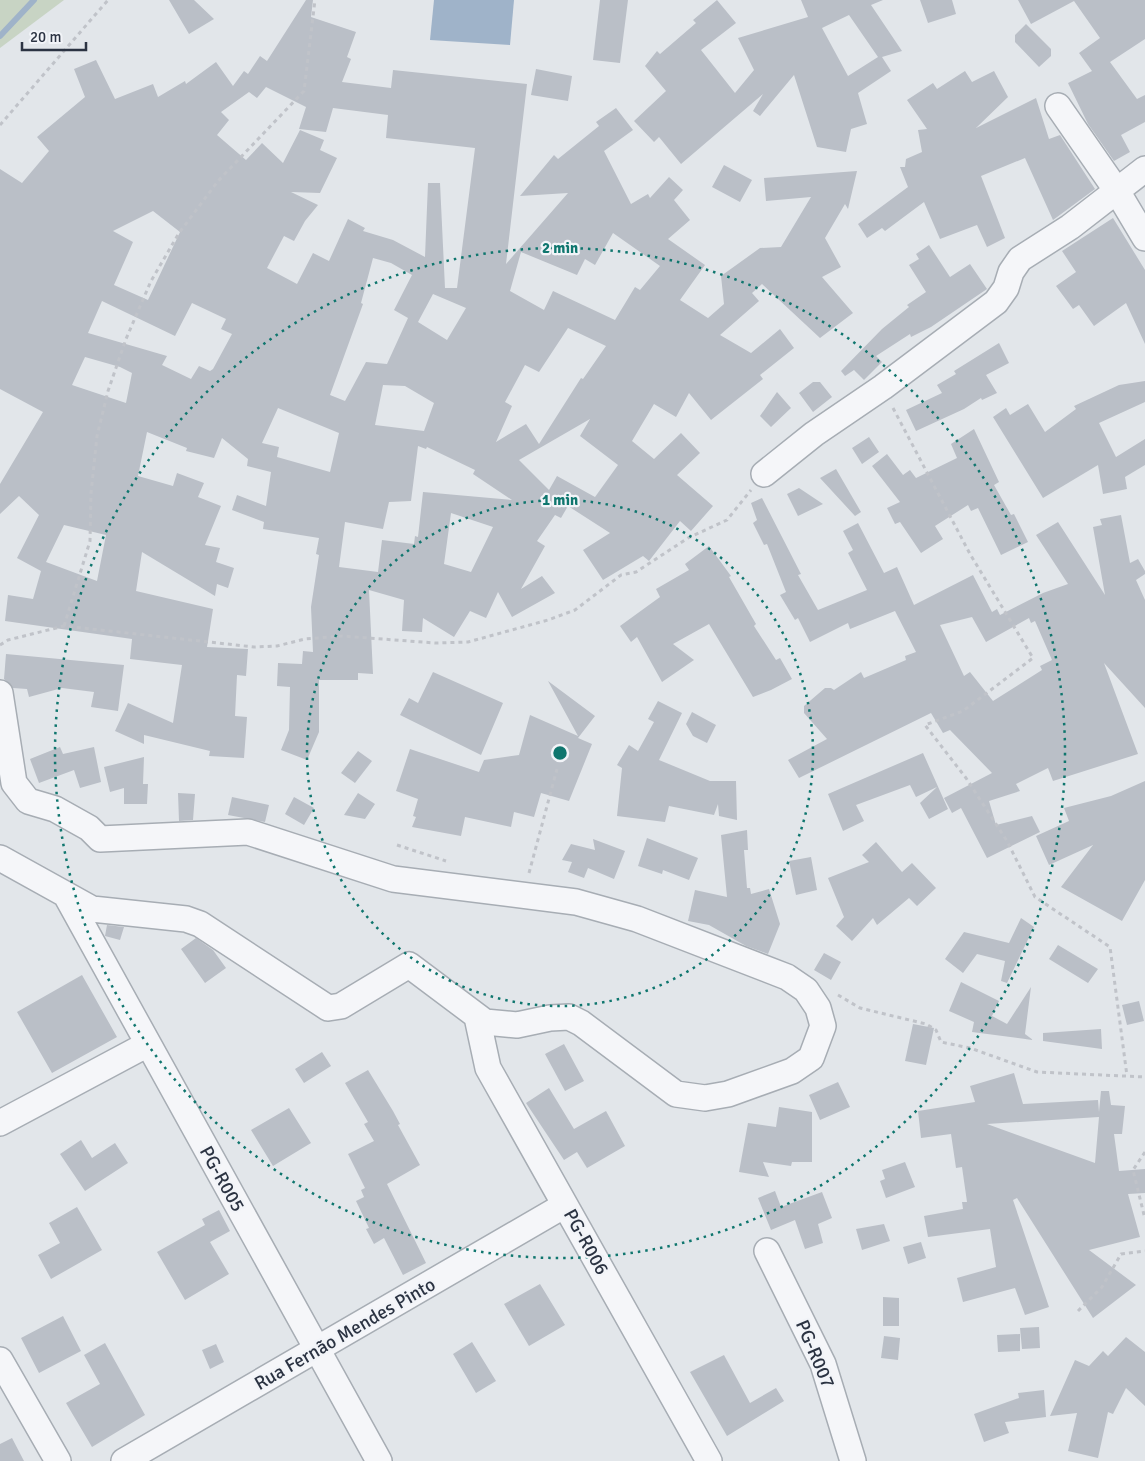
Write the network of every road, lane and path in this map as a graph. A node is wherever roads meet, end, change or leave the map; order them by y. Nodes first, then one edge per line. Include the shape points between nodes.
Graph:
1 (108, 0) edge
2 (315, 0) edge
3 (1058, 106) dead end
4 (0, 126) edge
5 (1145, 170) edge
6 (1117, 191) junction
7 (1145, 238) edge
8 (882, 387) junction
9 (764, 474) joint
10 (64, 626) junction
11 (0, 645) edge
12 (0, 694) edge
13 (557, 769) dead end
14 (0, 858) edge
15 (529, 873) dead end
16 (67, 897) junction
17 (477, 1017) junction
18 (148, 1044) junction
19 (1127, 1076) dead end
20 (0, 1123) edge
21 (1145, 1152) edge
22 (565, 1205) junction
23 (1145, 1219) edge
24 (767, 1251) dead end
25 (1145, 1251) edge
26 (1078, 1311) dead end
27 (317, 1351) junction
28 (0, 1360) edge
29 (58, 1461) edge
30 (124, 1461) edge
31 (379, 1461) edge
32 (709, 1461) edge
33 (854, 1461) edge

1 - 4 path
2 - 10 path via 304,91 218,181 179,233 151,281 126,339 97,436 90,541
3 - 6 street
5 - 6 street
6 - 7 street
6 - 8 street via 1020,259 996,302
8 - 9 street via 814,434
8 - 19 path via 970,554 1033,658 963,711 925,725 966,778 1007,841 1035,897 1110,947
9 - 10 path via 727,520 688,538 636,572 621,575 575,610 468,642 435,643 342,636 254,648
10 - 11 path via 8,640
12 - 17 street via 14,783 28,801 55,809 100,838 248,832 394,879 576,902 637,919 787,977 806,990 818,1008 823,1026 811,1058 792,1071 728,1094 705,1098 676,1094 569,1017 517,1025 485,1022
13 - 15 path
14 - 16 street
16 - 17 street via 92,909 186,919 200,924 328,1008 341,1006 409,965
16 - 18 street, PG-R005
17 - 22 street, PG-R006 via 488,1068
18 - 20 street
18 - 27 street, PG-R005
21 - 23 path via 1133,1170
22 - 27 street, Rua Fernão Mendes Pinto
22 - 32 street, PG-R006
24 - 33 street, PG-R007 via 823,1364
25 - 26 path via 1121,1254 1102,1287
27 - 30 street, Rua Fernão Mendes Pinto
27 - 31 street, PG-R005
28 - 29 street

